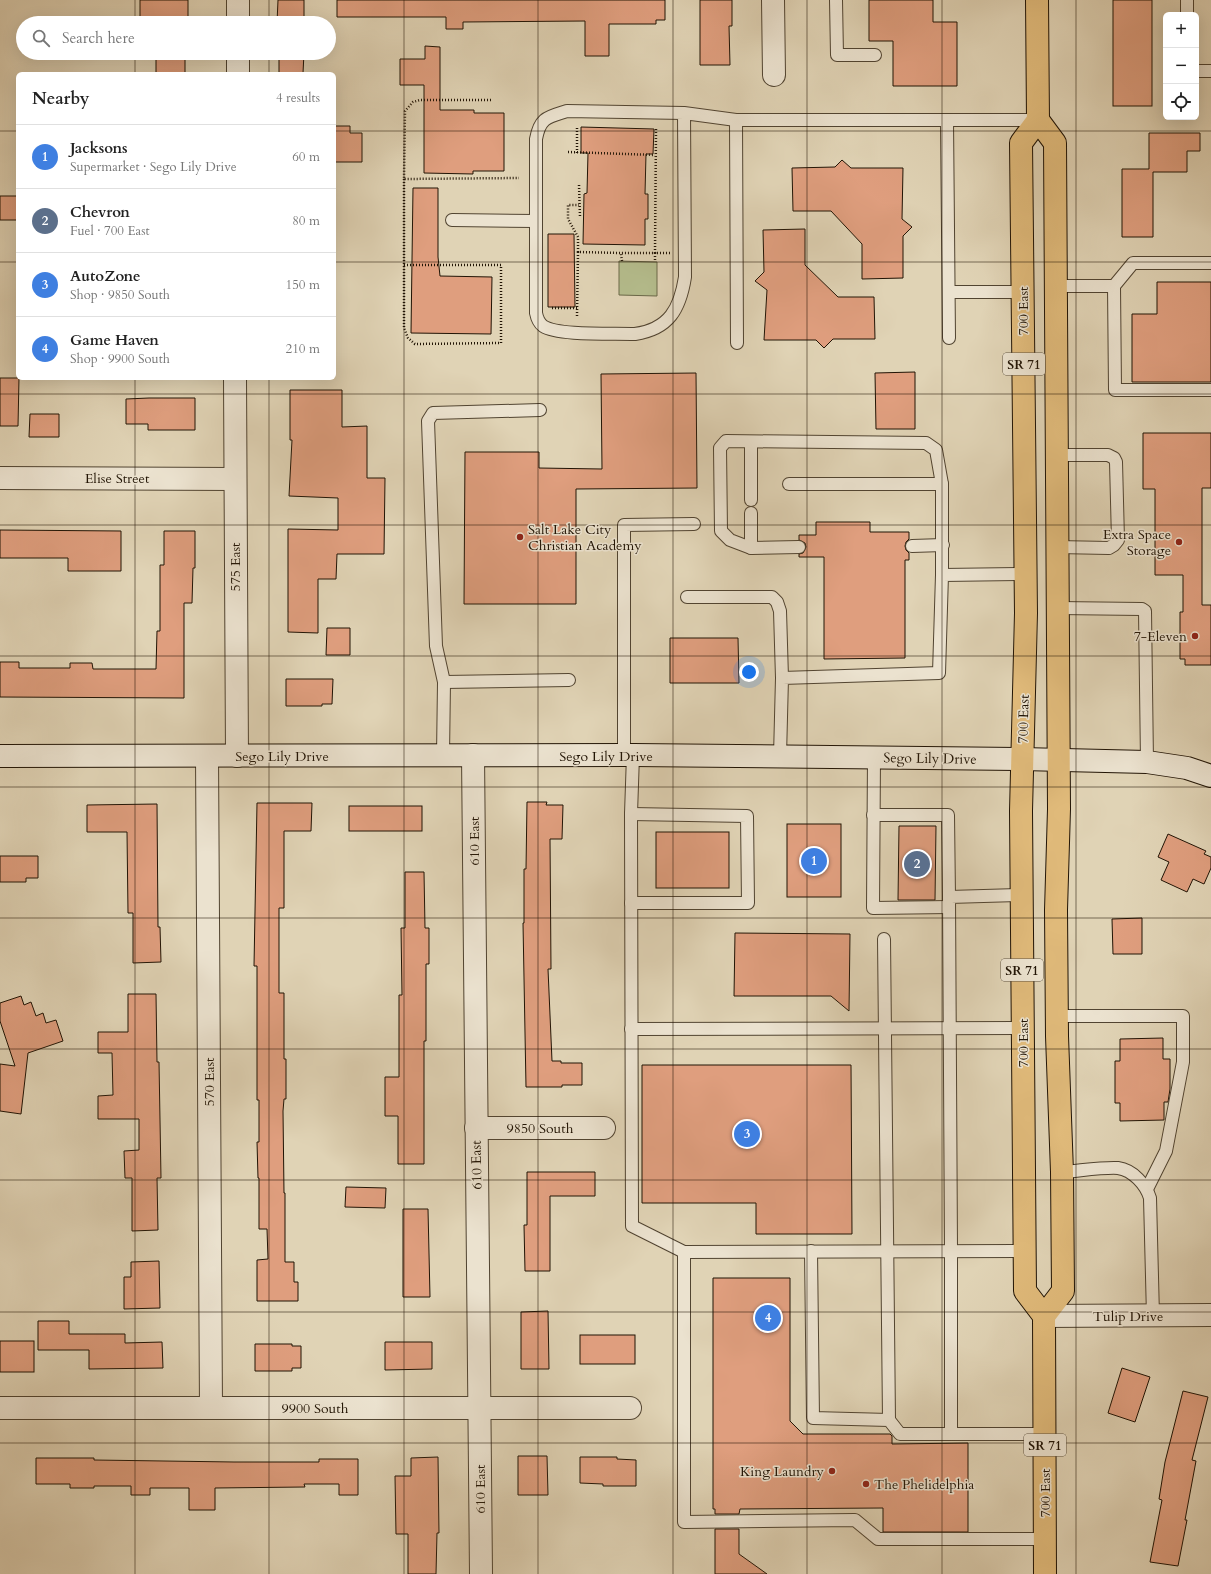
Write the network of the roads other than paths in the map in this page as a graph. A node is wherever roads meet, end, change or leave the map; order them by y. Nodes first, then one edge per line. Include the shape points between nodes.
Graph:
1 (238, 0) edge
2 (773, 0) edge
3 (836, 0) edge
4 (1037, 0) edge
5 (1187, 0) edge
6 (1187, 12) edge
7 (238, 16) edge
8 (875, 56) dead end
9 (238, 60) edge
10 (1199, 71) edge
11 (1211, 71) edge
12 (238, 72) edge
13 (774, 75) dead end
14 (684, 113) junction
15 (736, 120) junction
16 (947, 120) junction
17 (1038, 120) junction
18 (452, 220) dead end
19 (536, 221) junction
20 (1211, 263) edge
21 (1056, 286) junction
22 (1114, 286) junction
23 (949, 292) junction
24 (1023, 292) junction
25 (950, 338) dead end
26 (737, 343) dead end
27 (235, 380) edge
28 (1211, 390) edge
29 (540, 410) dead end
30 (751, 442) junction
31 (1057, 455) junction
32 (0, 478) edge
33 (235, 479) junction
34 (789, 484) dead end
35 (942, 484) junction
36 (751, 500) dead end
37 (751, 513) dead end
38 (694, 524) dead end
39 (943, 545) junction
40 (912, 546) dead end
41 (799, 547) dead end
42 (1058, 547) junction
43 (751, 548) junction
44 (1025, 574) junction
45 (942, 576) junction
46 (687, 597) dead end
47 (1058, 608) junction
48 (782, 678) junction
49 (569, 680) dead end
50 (444, 682) junction
51 (0, 756) edge
52 (206, 756) junction
53 (236, 756) junction
54 (443, 756) junction
55 (473, 756) junction
56 (628, 756) junction
57 (780, 756) junction
58 (874, 757) junction
59 (1022, 759) junction
60 (1058, 760) junction
61 (1146, 762) junction
62 (1211, 776) edge
63 (631, 814) junction
64 (873, 815) junction
65 (1022, 895) junction
66 (949, 902) junction
67 (631, 903) junction
68 (884, 939) dead end
69 (1057, 1016) junction
70 (884, 1028) junction
71 (950, 1028) junction
72 (1023, 1028) junction
73 (632, 1029) junction
74 (476, 1128) junction
75 (604, 1128) dead end
76 (1062, 1172) junction
77 (1147, 1189) junction
78 (951, 1250) junction
79 (811, 1251) junction
80 (886, 1251) junction
81 (1025, 1251) junction
82 (684, 1252) junction
83 (1211, 1315) edge
84 (1044, 1316) junction
85 (1153, 1316) junction
86 (0, 1408) edge
87 (211, 1408) junction
88 (479, 1408) junction
89 (630, 1408) dead end
90 (889, 1420) junction
91 (950, 1434) junction
92 (1045, 1434) junction
93 (1045, 1539) junction
94 (481, 1574) edge
95 (1046, 1574) edge

1 - 7 street
2 - 13 street
3 - 8 lane via 837,56
4 - 17 main road
5 - 6 lane
9 - 12 street
10 - 11 lane
14 - 15 lane
14 - 19 lane via 567,111 543,121 536,139
14 - 19 lane via 685,277 682,295 668,319 645,332 635,334 561,332 543,326 538,321 536,313
15 - 16 lane
15 - 26 lane
16 - 17 lane
16 - 23 lane
17 - 21 main road, SR 71 via 1055,143
17 - 24 main road, 700 East / SR 71 via 1021,143
18 - 19 lane
20 - 22 lane via 1133,263
21 - 22 lane
21 - 31 main road, SR 71
22 - 28 lane via 1115,390
23 - 24 lane
23 - 25 lane
24 - 44 main road, 700 East / SR 71
27 - 33 street, 575 East
29 - 50 lane via 433,413 428,421 436,646
30 - 35 lane via 926,444 936,450
30 - 36 lane
30 - 43 lane via 726,441 720,448 721,531 730,540
31 - 42 main road, SR 71
31 - 42 lane via 1108,455 1114,458 1118,540 1109,548
32 - 33 street, Elise Street
33 - 53 street, 575 East
34 - 35 lane
35 - 39 lane
37 - 43 lane
38 - 56 lane via 624,525
39 - 40 lane
39 - 45 lane
41 - 43 lane
42 - 47 main road, SR 71
44 - 45 lane
44 - 59 main road, 700 East / SR 71
45 - 48 lane via 940,673
46 - 48 lane via 772,597 780,611
47 - 60 main road, SR 71
47 - 61 lane via 1145,611
48 - 57 lane
49 - 50 lane
50 - 54 lane
51 - 52 street, Sego Lily Drive
52 - 53 street, Sego Lily Drive
52 - 87 street, 570 East
53 - 54 street, Sego Lily Drive
54 - 55 street, Sego Lily Drive
55 - 56 street, Sego Lily Drive
55 - 74 street, 610 East
56 - 57 street, Sego Lily Drive
56 - 63 lane
57 - 58 street, Sego Lily Drive
58 - 59 street, Sego Lily Drive
58 - 64 lane
59 - 60 street, Sego Lily Drive
59 - 65 main road, 700 East / SR 71
60 - 61 street, Sego Lily Drive
60 - 69 main road, SR 71
61 - 62 street, Sego Lily Drive via 1187,768
63 - 67 lane
63 - 67 lane via 747,816 748,903
64 - 66 lane via 948,815
64 - 66 lane via 873,908
65 - 66 lane
65 - 72 main road, 700 East / SR 71
66 - 71 lane
67 - 73 lane
68 - 70 lane
69 - 76 main road, SR 71
69 - 77 lane via 1183,1016 1183,1062 1166,1151
70 - 71 lane
70 - 73 lane
70 - 80 lane
71 - 72 lane
71 - 78 lane
72 - 81 main road, 700 East / SR 71
73 - 82 lane via 632,1226
74 - 75 street, 9850 South
74 - 88 street, 610 East
76 - 77 lane via 1119,1168 1134,1174
76 - 84 main road, SR 71 via 1063,1291
77 - 85 lane via 1150,1198
78 - 80 lane
78 - 81 lane
78 - 91 lane
79 - 80 lane
79 - 82 lane
79 - 90 lane via 813,1418
80 - 90 lane
81 - 84 main road, 700 East / SR 71 via 1025,1291
82 - 93 lane via 684,1522 855,1520 878,1539
83 - 85 street, Tulip Drive
84 - 85 street, Tulip Drive
84 - 92 main road, 700 East / SR 71
86 - 87 street, 9900 South
87 - 88 street, 9900 South
88 - 89 street, 9900 South
88 - 94 street, 610 East
90 - 91 lane via 900,1434
91 - 92 lane
92 - 93 main road, 700 East / SR 71
93 - 95 main road, 700 East / SR 71

